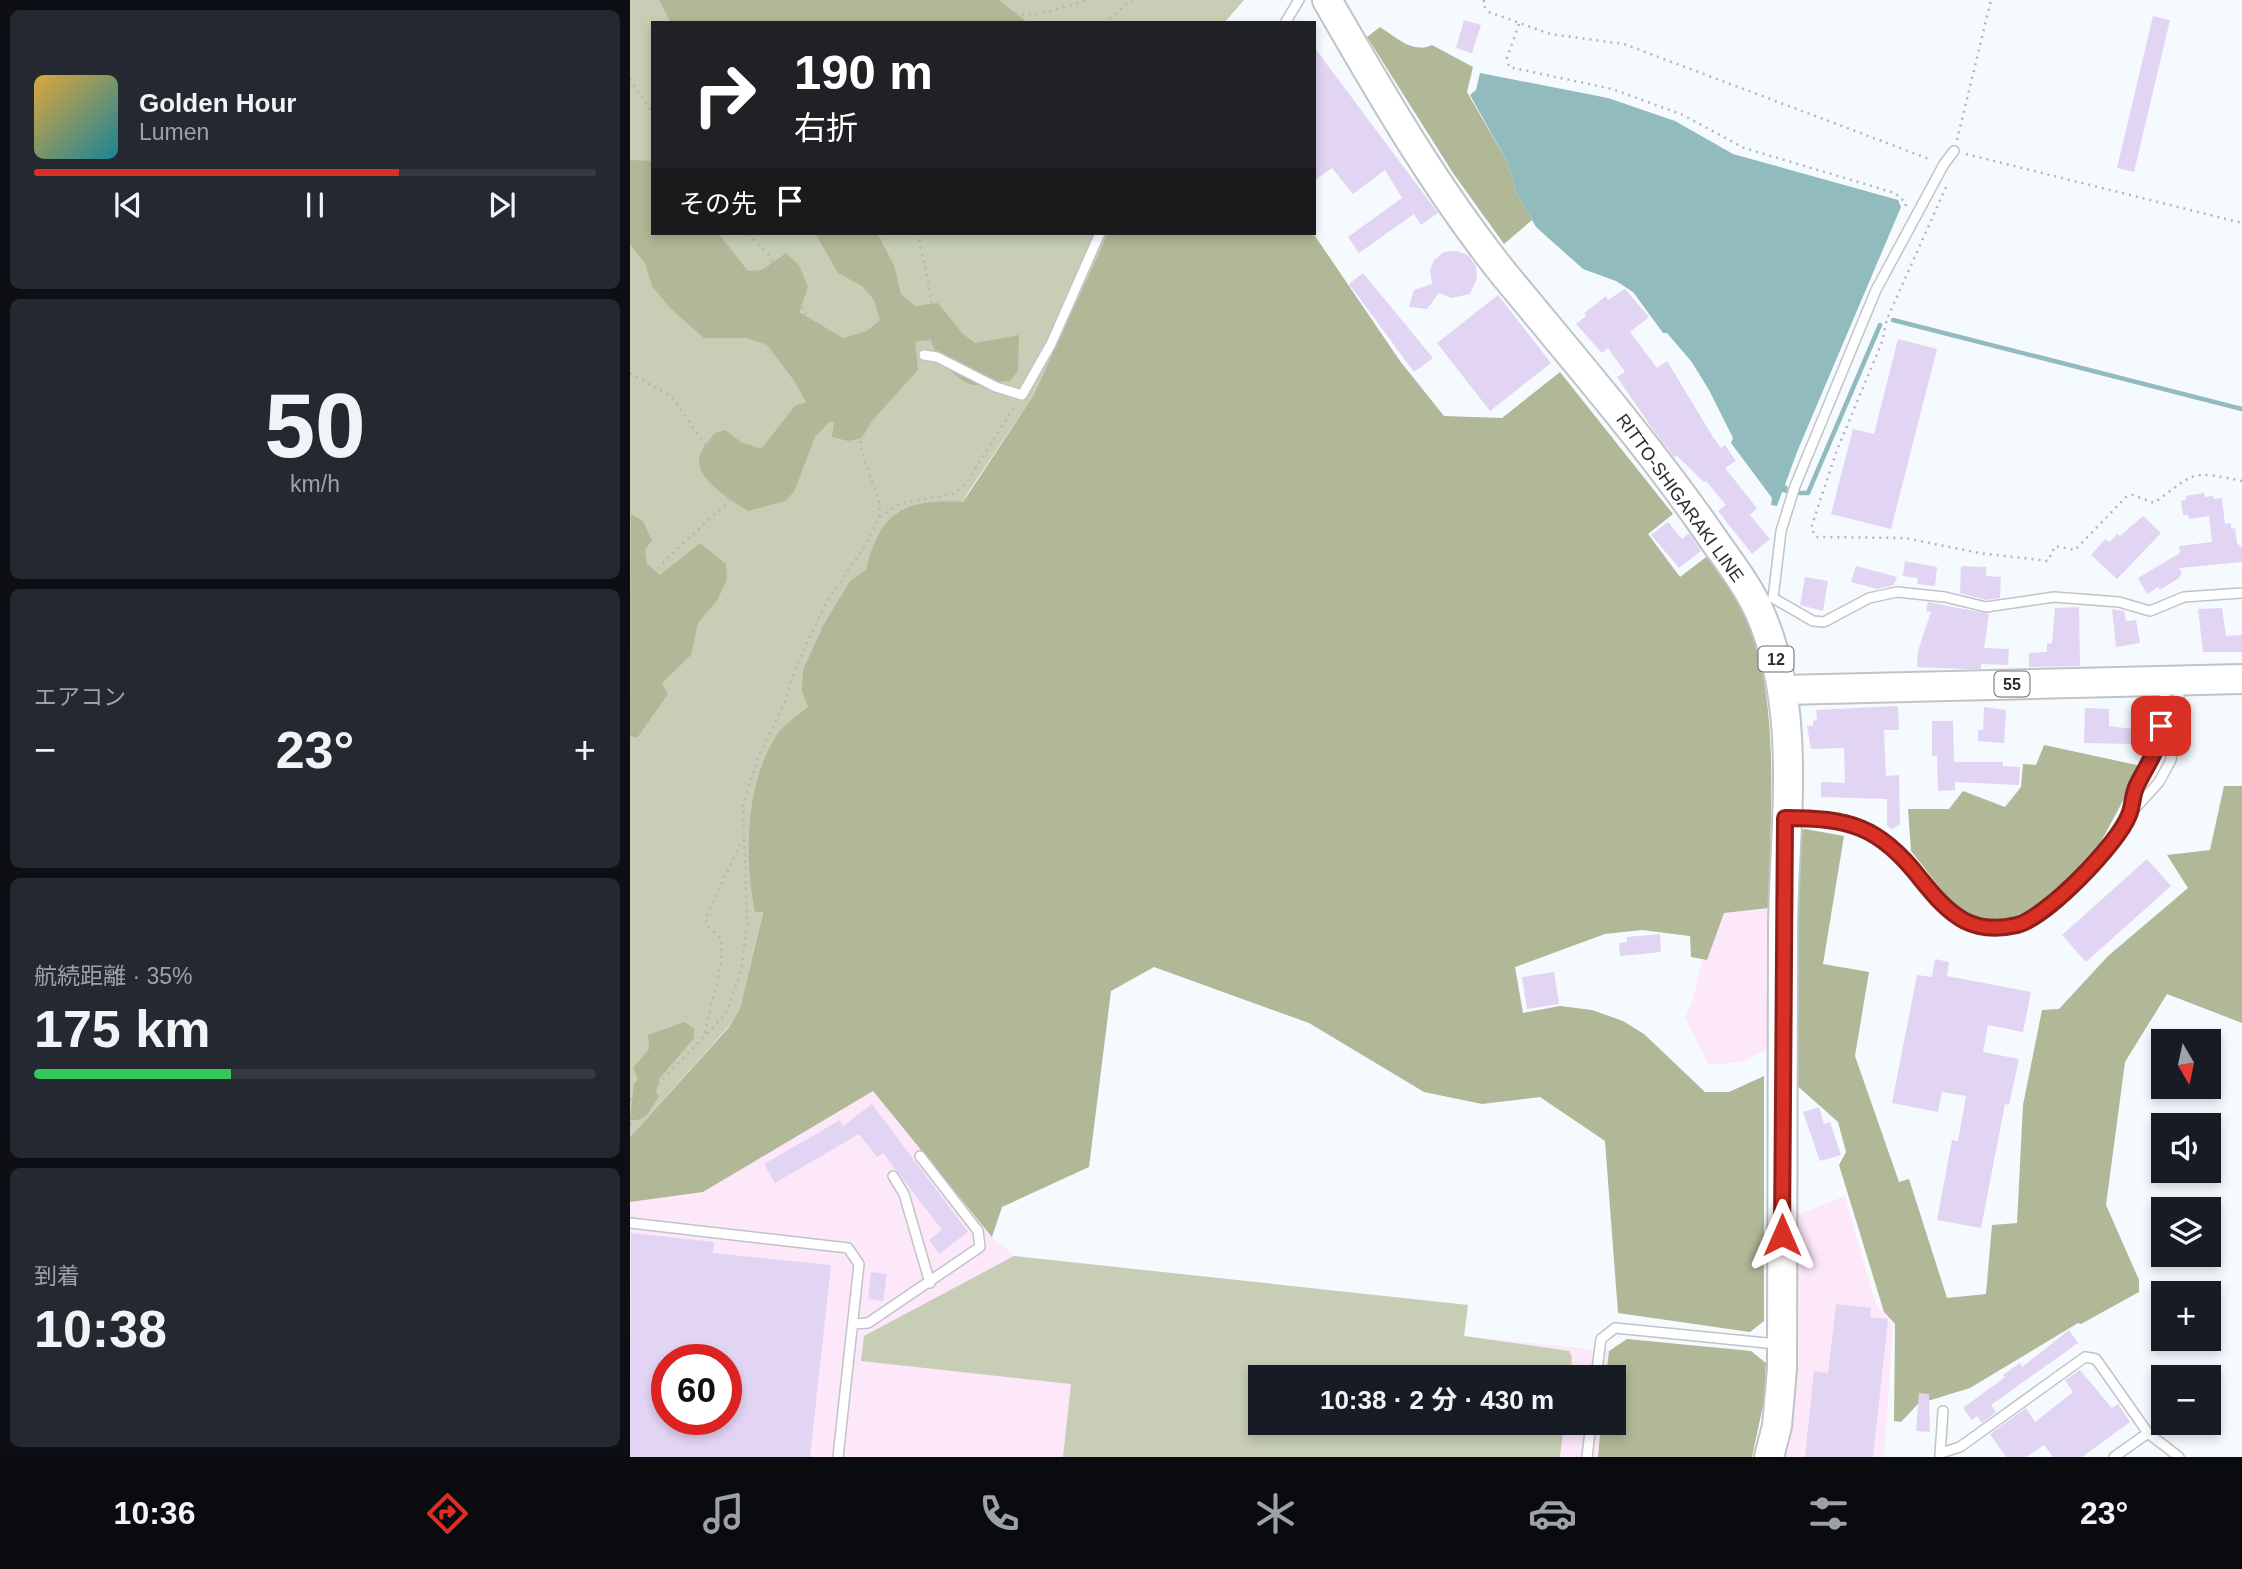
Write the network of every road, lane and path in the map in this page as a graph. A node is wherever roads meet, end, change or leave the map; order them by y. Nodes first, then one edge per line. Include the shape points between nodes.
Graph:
1 (975, 0) edge
2 (1088, 0) edge
3 (1132, 0) edge
4 (1299, 0) edge
5 (1327, 0) edge
6 (1484, 0) edge
7 (1991, 0) edge
8 (1106, 21) edge
9 (1286, 21) edge
10 (1520, 23) junction
11 (630, 79) edge
12 (651, 111) edge
13 (1954, 151) junction
14 (1944, 164) junction
15 (1905, 214) dead end
16 (2242, 223) edge
17 (749, 235) edge
18 (918, 235) edge
19 (1099, 235) edge
20 (924, 355) junction
21 (630, 373) edge
22 (1022, 395) junction
23 (2242, 481) edge
24 (738, 493) junction
25 (879, 518) junction
26 (2242, 593) edge
27 (630, 602) edge
28 (2242, 679) edge
29 (2173, 681) junction
30 (1783, 690) junction
31 (2130, 814) junction
32 (1785, 818) junction
33 (744, 837) junction
34 (705, 1035) junction
35 (630, 1099) edge
36 (644, 1104) junction
37 (630, 1124) edge
38 (920, 1156) dead end
39 (893, 1176) dead end
40 (630, 1223) edge
41 (930, 1283) junction
42 (853, 1324) junction
43 (1782, 1344) junction
44 (1598, 1365) edge
45 (1943, 1412) dead end
46 (2148, 1433) junction
47 (1590, 1435) edge
48 (1940, 1455) edge
49 (838, 1457) edge
50 (1587, 1457) edge
51 (1769, 1457) edge
52 (2114, 1457) edge
53 (2179, 1457) edge

1 - 2 path via 1033,16
3 - 8 path
4 - 9 lane
5 - 30 main road, RITTO-SHIGARAKI LINE / 12 via 1460,214 1674,483 1748,589
6 - 10 path via 1489,12
7 - 13 path
10 - 14 path via 1550,34 1624,44
10 - 15 path via 1507,58 1509,67 1612,89 1683,115 1744,148 1895,193 1906,203
11 - 12 path
13 - 14 lane
13 - 16 path
14 - 23 path via 1951,177 1887,319 1882,342 1837,450 1811,528 1816,537 1905,538 2048,561 2055,546 2075,550 2126,497 2154,503 2191,476 2203,473
14 - 26 lane via 1876,290 1800,474 1781,531 1773,598 1813,621 1824,622 1869,598 1898,592 1920,592 1986,607 2054,597 2119,602 2150,611 2184,597
17 - 24 path via 768,254 808,317 808,348 828,371 831,387 827,406
18 - 20 path via 932,332
19 - 22 lane via 1051,344
20 - 22 lane via 937,356 996,387
20 - 25 path via 888,386 871,408 859,440 880,506
21 - 24 path via 673,398
22 - 25 path via 967,482 953,494 901,503
24 - 27 path via 666,558
25 - 33 path via 824,606 793,674 743,805
28 - 29 main road, 55
29 - 30 main road, 55
29 - 31 lane via 2158,749 2137,785
29 - 31 lane via 2171,760 2147,799
30 - 32 main road, RITTO-SHIGARAKI LINE / 12 via 1788,736
31 - 32 lane via 2094,865 2042,911 2019,924 1996,929 1964,920 1944,905 1881,836 1843,822
32 - 43 main road, RITTO-SHIGARAKI LINE / 12
33 - 34 path via 747,925 743,962 726,1014
33 - 34 path via 706,917 706,925 721,938 722,952
34 - 36 path
35 - 36 path
36 - 37 path
38 - 41 lane via 981,1240 975,1252
39 - 41 lane via 904,1195
40 - 42 lane via 848,1248 859,1264
41 - 42 lane via 868,1322
42 - 49 lane
43 - 44 lane via 1615,1328 1601,1339
43 - 51 main road, RITTO-SHIGARAKI LINE / 12 via 1777,1426
45 - 48 lane
46 - 48 lane via 2096,1359 2085,1357 1960,1447
46 - 52 lane
46 - 53 lane
47 - 50 lane

